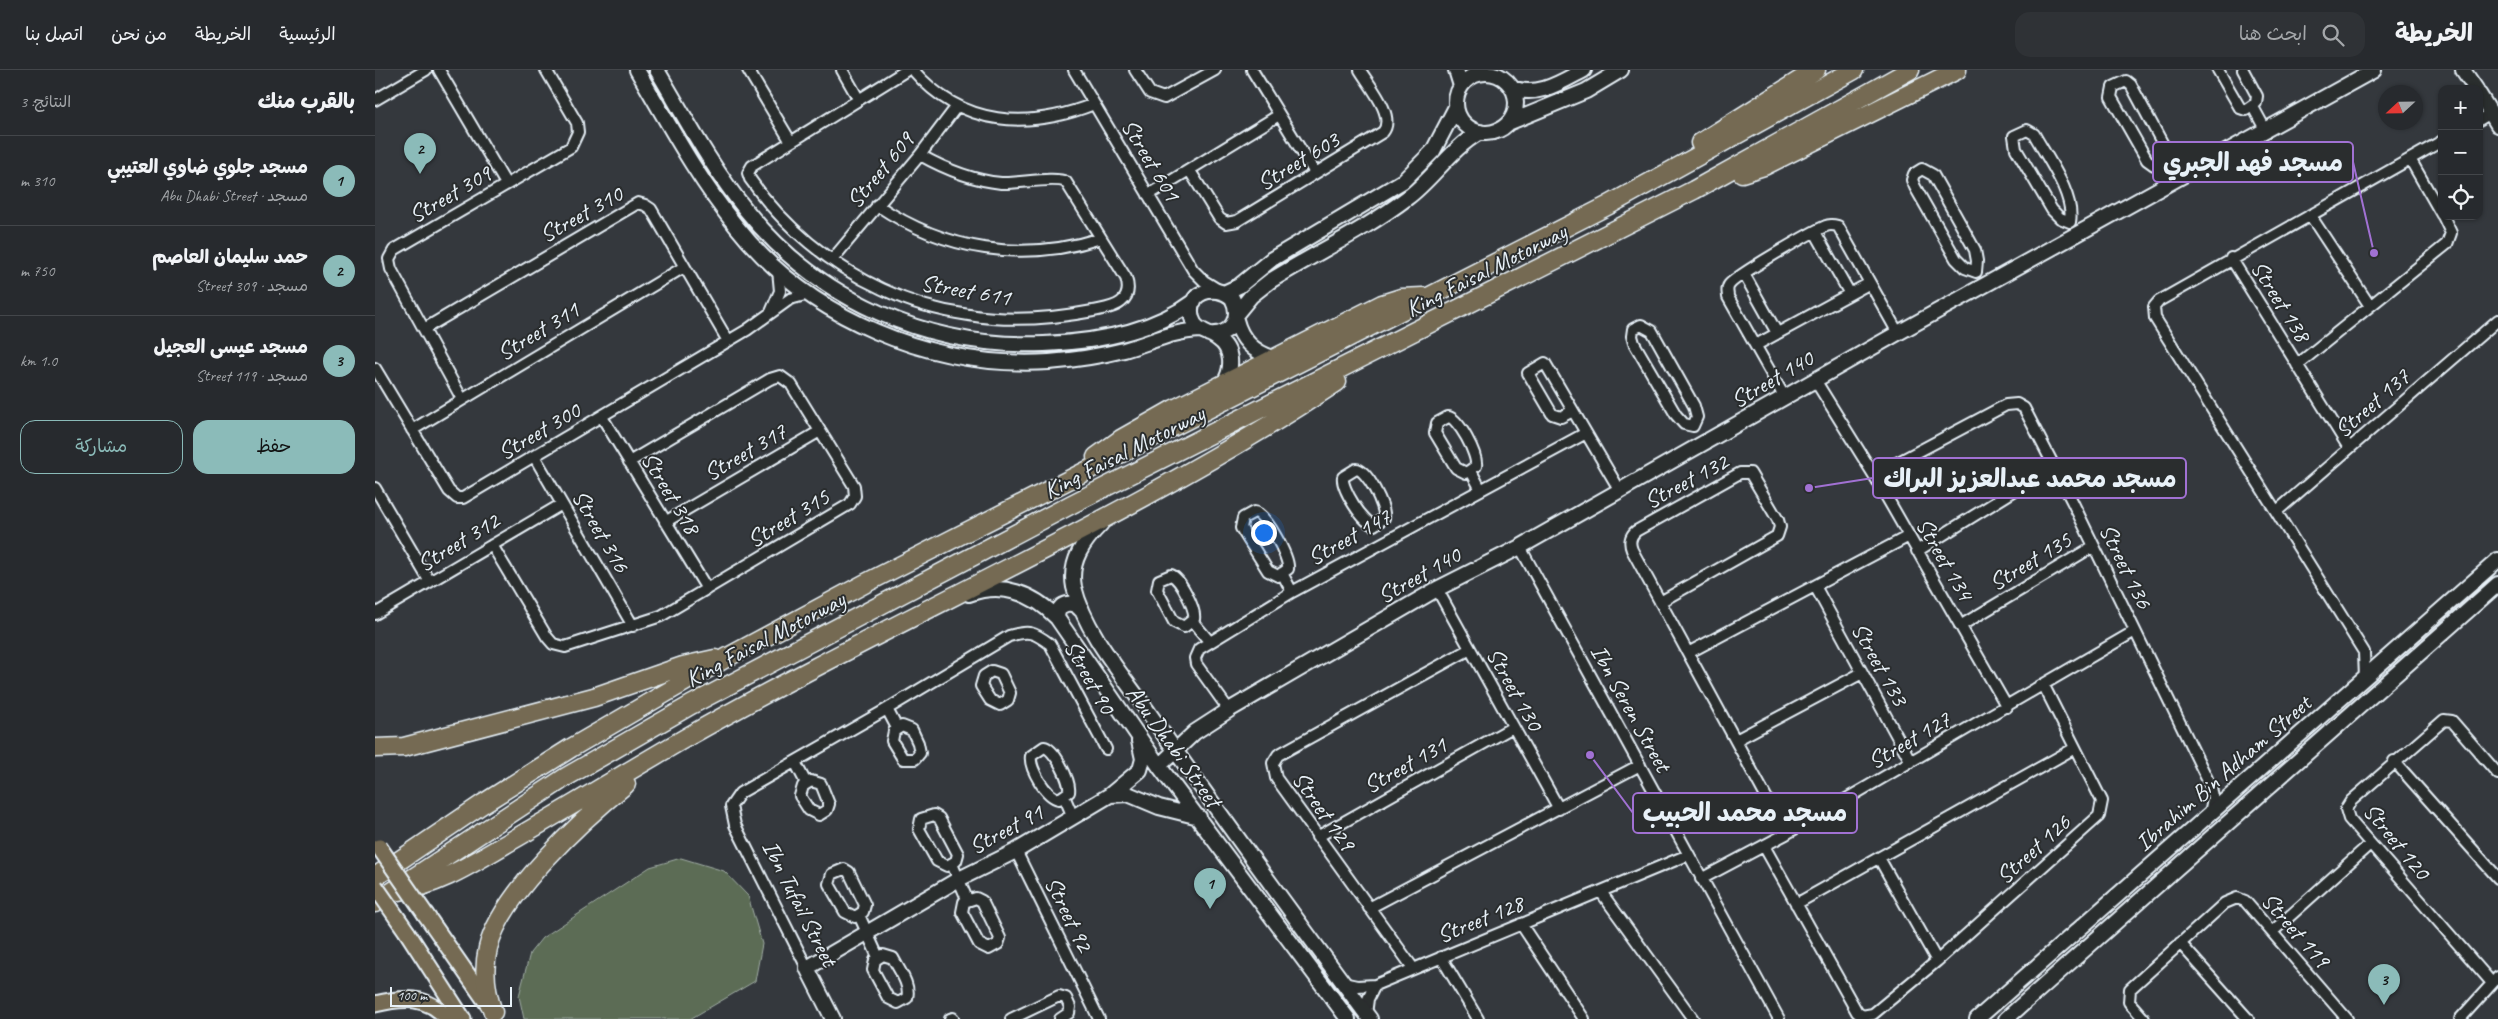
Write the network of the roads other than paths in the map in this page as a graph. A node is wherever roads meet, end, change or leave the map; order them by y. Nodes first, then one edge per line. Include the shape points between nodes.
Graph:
1 (426, 70) edge
2 (439, 70) edge
3 (546, 70) edge
4 (637, 70) edge
5 (657, 70) edge
6 (748, 70) edge
7 (842, 70) edge
8 (907, 70) edge
9 (913, 70) edge
10 (1074, 70) edge
11 (1135, 70) edge
12 (1215, 70) edge
13 (1252, 70) edge
14 (1360, 70) edge
15 (1456, 70) edge
16 (1584, 70) edge
17 (1621, 70) edge
18 (1815, 70) edge
19 (1855, 70) edge
20 (1910, 70) edge
21 (1957, 70) edge
22 (2218, 70) edge
23 (2243, 70) edge
24 (2375, 70) edge
25 (2463, 70) edge
26 (1489, 72) edge
27 (2473, 85) edge
28 (1461, 86) junction
29 (1512, 88) junction
30 (375, 100) edge
31 (859, 100) junction
32 (1094, 104) junction
33 (2483, 104) edge
34 (957, 106) junction
35 (1456, 107) junction
36 (2253, 107) junction
37 (1279, 115) junction
38 (2489, 120) edge
39 (1508, 123) junction
40 (2265, 129) junction
41 (1480, 132) junction
42 (791, 142) junction
43 (2438, 143) edge
44 (920, 155) junction
45 (2409, 159) junction
46 (2162, 166) junction
47 (1190, 171) junction
48 (1315, 173) junction
49 (2171, 183) junction
50 (506, 184) junction
51 (1694, 190) junction
52 (1148, 195) junction
53 (736, 198) junction
54 (1609, 204) junction
55 (877, 205) junction
56 (721, 207) junction
57 (2438, 209) edge
58 (2310, 215) junction
59 (2445, 220) edge
60 (2070, 222) junction
61 (1815, 232) junction
62 (2078, 234) junction
63 (1101, 238) junction
64 (2231, 258) junction
65 (831, 260) junction
66 (684, 267) junction
67 (778, 270) junction
68 (1193, 270) junction
69 (1976, 272) junction
70 (1744, 274) junction
71 (1870, 283) junction
72 (1983, 286) junction
73 (1222, 291) junction
74 (809, 294) junction
75 (1849, 294) junction
76 (1196, 298) junction
77 (1429, 298) junction
78 (2370, 306) junction
79 (771, 313) junction
80 (1236, 316) junction
81 (2496, 326) edge
82 (424, 328) junction
83 (1205, 332) junction
84 (1777, 333) junction
85 (1898, 333) junction
86 (728, 341) junction
87 (1755, 345) junction
88 (1388, 346) junction
89 (1273, 358) junction
90 (2297, 364) junction
91 (375, 368) edge
92 (1815, 380) junction
93 (1224, 383) junction
94 (1785, 398) junction
95 (462, 399) junction
96 (1573, 411) junction
97 (602, 417) junction
98 (1693, 426) junction
99 (412, 430) junction
100 (820, 431) junction
101 (1586, 433) junction
102 (1702, 445) junction
103 (2349, 448) junction
104 (534, 456) junction
105 (629, 462) junction
106 (2054, 466) junction
107 (1471, 470) junction
108 (1874, 475) junction
109 (1072, 479) junction
110 (375, 488) edge
111 (1480, 488) junction
112 (1619, 489) junction
113 (562, 504) junction
114 (2277, 511) junction
115 (1106, 519) junction
116 (665, 522) junction
117 (1379, 522) junction
118 (1909, 536) junction
119 (1387, 539) junction
120 (493, 545) junction
121 (2094, 546) junction
122 (1520, 547) junction
123 (1917, 551) junction
124 (2498, 560) edge
125 (1282, 573) junction
126 (430, 582) junction
127 (2498, 584) edge
128 (1815, 586) junction
129 (707, 589) junction
130 (1437, 589) junction
131 (1292, 592) junction
132 (1660, 602) junction
133 (1081, 610) junction
134 (375, 614) edge
135 (919, 614) junction
136 (1057, 618) junction
137 (1193, 622) junction
138 (633, 626) junction
139 (1960, 626) junction
140 (2135, 631) junction
141 (1209, 641) junction
142 (1470, 649) junction
143 (2364, 652) junction
144 (1688, 653) junction
145 (976, 656) junction
146 (726, 658) junction
147 (2387, 658) junction
148 (987, 672) dead end
149 (1862, 673) junction
150 (2365, 678) junction
151 (2044, 686) junction
152 (2007, 707) junction
153 (887, 710) junction
154 (1229, 710) junction
155 (1513, 727) junction
156 (897, 728) dead end
157 (1160, 729) junction
158 (1195, 732) junction
159 (682, 740) junction
160 (1141, 740) junction
161 (1736, 740) junction
162 (375, 748) edge
163 (2075, 748) junction
164 (1107, 749) dead end
165 (1175, 753) junction
166 (795, 762) junction
167 (1911, 762) junction
168 (2394, 762) junction
169 (1640, 765) junction
170 (1159, 766) junction
171 (2498, 774) edge
172 (806, 783) dead end
173 (1199, 785) junction
174 (2211, 787) junction
175 (1110, 795) junction
176 (2232, 795) junction
177 (1064, 796) junction
178 (731, 806) joint
179 (1559, 809) junction
180 (2210, 814) junction
181 (1073, 817) junction
182 (1199, 817) junction
183 (1786, 834) junction
184 (1317, 837) junction
185 (377, 844) edge
186 (2370, 844) junction
187 (1764, 846) junction
188 (1016, 851) junction
189 (1687, 855) junction
190 (1879, 858) junction
191 (953, 864) junction
192 (375, 876) edge
193 (2498, 878) edge
194 (959, 879) junction
195 (1701, 879) junction
196 (383, 889) edge
197 (1601, 892) junction
198 (967, 899) junction
199 (375, 903) edge
200 (1797, 904) junction
201 (1369, 908) junction
202 (859, 915) junction
203 (1521, 924) junction
204 (867, 932) junction
205 (2272, 932) junction
206 (443, 937) junction
207 (2181, 943) junction
208 (418, 949) junction
209 (878, 957) junction
210 (1441, 957) junction
211 (2045, 959) junction
212 (1937, 961) junction
213 (807, 968) junction
214 (1413, 968) junction
215 (2058, 973) junction
216 (2024, 977) junction
217 (2495, 980) edge
218 (1343, 983) junction
219 (1375, 985) junction
220 (2037, 991) junction
221 (1086, 995) junction
222 (1069, 1002) junction
223 (375, 1004) edge
224 (495, 1015) edge
225 (1368, 1017) edge
226 (448, 1019) edge
227 (463, 1019) edge
228 (833, 1019) edge
229 (1011, 1019) edge
230 (1060, 1019) edge
231 (1099, 1019) edge
232 (1348, 1019) edge
233 (1478, 1019) edge
234 (1584, 1019) edge
235 (1693, 1019) edge
236 (1779, 1019) edge
237 (1977, 1019) edge
238 (2006, 1019) edge
239 (2144, 1019) edge
240 (2248, 1019) edge
241 (2347, 1019) edge
242 (2460, 1019) edge

1 - 30 street
2 - 50 street
3 - 50 street, Street 309 via 577,123 575,140 564,151
4 - 56 street
5 - 53 street
6 - 42 street
7 - 31 street
8 - 31 street, Street 611
9 - 34 street via 932,89
10 - 32 street, Street 601
11 - 12 street via 1150,93 1164,98
13 - 37 street
14 - 48 street, Street 603 via 1386,114 1386,129
15 - 28 street
16 - 29 street via 1539,92
17 - 39 street via 1586,91
18 - 54 highway via 1735,119
19 - 54 highway, King Faisal Motorway
20 - 51 highway, King Faisal Motorway
21 - 51 highway via 1764,166
22 - 36 street via 2240,108
23 - 36 street via 2257,96
24 - 40 street, Street 140
25 - 27 street
26 - 28 street via 1474,75
26 - 29 street via 1507,81
28 - 35 street
29 - 39 street via 1516,106
31 - 42 street, Street 611
32 - 34 street via 1059,116 1021,121 984,116
32 - 52 street, Street 601
33 - 38 street
34 - 44 street, Street 609
35 - 41 street via 1464,124
35 - 73 street via 1440,141 1415,171 1378,197 1272,259 1239,286
36 - 40 street
37 - 47 street
37 - 48 street
39 - 41 street via 1495,131
40 - 49 street, Street 140
41 - 80 street via 1460,146 1434,176 1409,197 1270,281 1251,296
42 - 65 street, Street 611 via 752,166 749,176 786,222
43 - 45 street, Street 138
44 - 55 street, Street 609
44 - 63 street, Street 611 via 947,169 986,181 1063,180
45 - 57 street, Street 138
45 - 58 street, Street 138
46 - 46 street via 2166,150 2131,85 2121,82 2113,87 2111,97 2147,160
46 - 49 street
47 - 48 street, Street 603 via 1219,218 1230,223
47 - 52 street
49 - 62 street, Street 140
50 - 82 street, Street 309 via 390,254 389,264
51 - 88 highway, King Faisal Motorway
52 - 68 street, Street 601
53 - 56 street via 728,206
53 - 76 street via 769,237 824,283 884,316 950,337 1012,344 1088,340 1164,318
54 - 77 highway, King Faisal Motorway
55 - 63 street via 932,235 962,245 993,250 1025,252 1056,249
55 - 65 street, Street 609
56 - 67 street via 749,242
58 - 64 street, Street 138
58 - 78 street
59 - 78 street, Street 138 via 2451,230 2449,242
60 - 60 street via 2072,211 2068,197 2034,134 2027,130 2014,136 2016,148 2052,210
60 - 62 street
61 - 70 street
61 - 71 street via 1828,224 1838,226
61 - 75 street
62 - 72 street, Street 140
63 - 65 street, Street 611 via 1128,283 1124,300 1111,307 1043,319 986,318 935,308 882,289
64 - 90 street, Street 138
64 - 114 street, Street 138 via 2159,301 2154,307 2155,318
66 - 82 street, Street 310 via 651,209 645,204 634,204
66 - 86 street, Street 310
66 - 95 street, Street 311
67 - 74 street
67 - 79 street via 780,291
68 - 73 street, Street 601
68 - 76 street, Street 601
69 - 69 street via 1975,250 1933,175 1922,169 1914,174 1915,187 1956,259 1965,268
69 - 72 street
70 - 84 street
70 - 87 street via 1729,284 1729,297
71 - 75 street
71 - 85 street
72 - 85 street, Street 140
73 - 76 street via 1208,290
73 - 80 street via 1236,305
74 - 79 street, Street 300 via 790,299
74 - 83 street via 859,324 898,340 959,356 999,362 1085,358 1179,332
75 - 84 street
76 - 83 street via 1191,314
77 - 89 highway via 1401,298 1382,304
77 - 109 highway, King Faisal Motorway
78 - 90 street, Street 138
79 - 86 street, Street 300
80 - 83 street via 1225,332
80 - 89 street via 1242,338 1248,345
81 - 103 street, Street 137
82 - 95 street, Street 309
83 - 93 street via 1219,339 1229,352 1231,365
84 - 87 street
85 - 92 street, Street 140
86 - 97 street, Street 300
87 - 94 street
88 - 115 highway via 1273,423
88 - 196 highway, King Faisal Motorway via 1072,504 691,704
89 - 93 highway
90 - 103 street, Street 138
91 - 99 street, Street 300
92 - 94 street, Street 140
92 - 108 street, Street 134
93 - 109 highway via 1121,439
94 - 102 street, Street 140
95 - 99 street, Street 311
96 - 96 street via 1545,363 1528,373 1552,414 1561,417
96 - 101 street
97 - 104 street, Street 300
97 - 105 street, Street 318
98 - 98 street via 1697,417 1694,406 1652,331 1641,325 1633,329 1634,343 1676,415 1684,424
98 - 102 street
99 - 104 street, Street 300 via 449,491 457,498 468,496
100 - 105 street, Street 315 via 789,381 777,376
100 - 116 street, Street 317
100 - 129 street, Street 315 via 854,486 854,499
101 - 111 street, Street 147
101 - 112 street
102 - 112 street, Street 140
103 - 114 street, Street 137
104 - 113 street, Street 316
105 - 116 street, Street 318
106 - 108 street, Street 136 via 2026,411 2013,404
106 - 121 street, Street 136
106 - 123 street
107 - 107 street via 1476,466 1475,455 1456,420 1448,416 1437,423 1435,433 1456,468 1463,473
107 - 111 street
108 - 118 street, Street 134
109 - 146 highway, King Faisal Motorway
110 - 126 street
111 - 119 street, Street 147
112 - 122 street, Street 140
113 - 120 street, Street 312
113 - 138 street, Street 316
114 - 143 street
115 - 133 street, Abu Dhabi Street via 1085,541 1075,560 1074,585
115 - 135 highway
116 - 129 street, Street 318
117 - 117 street via 1384,518 1383,507 1364,472 1356,468 1343,477 1343,485 1364,520 1371,525
117 - 119 street
118 - 123 street, Street 134
118 - 128 street
119 - 131 street, Street 147
120 - 126 street, Street 312
120 - 138 street, Street 315 via 553,644 565,647
121 - 139 street, Street 135
121 - 140 street, Street 136
122 - 130 street, Street 140
122 - 169 street, Ibn Seren Street
123 - 139 street, Street 134
124 - 147 street, Ibrahim Bin Adham Street
125 - 125 street via 1288,569 1287,558 1263,515 1254,512 1242,520 1241,528 1268,571 1275,576
125 - 131 street
126 - 134 street, Street 312
127 - 215 street, Ibrahim Bin Adham Street
128 - 144 street
128 - 149 street, Street 133
129 - 138 street, Street 315 via 671,611
130 - 142 street, Street 130
130 - 154 street, Street 140
131 - 141 street, Street 147
132 - 132 street, Street 132 via 1777,536 1779,520 1750,473 1740,473 1631,536 1630,546
132 - 144 street, Street 132
133 - 136 street via 1076,605 1065,604
133 - 157 street, Abu Dhabi Street via 1095,636
135 - 136 street, Abu Dhabi Street via 982,590 1004,589 1025,594
135 - 159 highway
136 - 160 street, Abu Dhabi Street
137 - 137 street via 1193,609 1177,578 1171,575 1159,580 1157,590 1174,622 1181,627
137 - 141 street
139 - 152 street, Street 134
140 - 151 street, Street 127
140 - 174 street, Street 136
141 - 154 street, Street 147 via 1197,652 1196,664
142 - 155 street, Street 130
142 - 184 street, Street 129 via 1275,759 1273,773
143 - 147 street via 2375,658
143 - 150 street
144 - 161 street, Street 132
145 - 148 street
145 - 153 street, Street 90
145 - 164 street, Street 90 via 1009,636 1023,632 1037,634 1050,644
146 - 162 highway via 683,666 594,697 404,747
146 - 192 highway, King Faisal Motorway via 484,802
147 - 150 street, Ibrahim Bin Adham Street
149 - 161 street
149 - 167 street, Street 133
150 - 176 street, Ibrahim Bin Adham Street
151 - 152 street, Street 127
151 - 163 street, Street 126
152 - 167 street, Street 127
153 - 156 street
153 - 166 street, Street 90
154 - 158 street, Street 140
155 - 179 street, Street 130
155 - 184 street, Street 131
157 - 158 street via 1176,735
157 - 165 street, Abu Dhabi Street
158 - 165 street, Street 140
159 - 196 highway via 450,874 422,886
159 - 224 highway via 577,826 508,905 493,934 486,960 486,986
160 - 165 street via 1155,750
160 - 170 street, Abu Dhabi Street
160 - 175 street, Street 91 via 1143,759 1140,770
161 - 183 street, Street 132
163 - 190 street
163 - 212 street, Street 126 via 2102,801 2099,816
165 - 170 street, Street 140
165 - 173 street, Abu Dhabi Street
166 - 172 street
166 - 178 street, Street 90 via 740,793
167 - 183 street, Street 127
168 - 171 street, Street 120 via 2440,721 2452,721
168 - 186 street, Street 120 via 2347,806 2347,816
168 - 193 street
169 - 179 street
169 - 189 street, Ibn Seren Street
170 - 173 street via 1181,773
170 - 182 street, Abu Dhabi Street
173 - 218 street, Abu Dhabi Street
174 - 176 street via 2222,794
174 - 180 street, Street 136
175 - 181 street, Street 91
175 - 182 street via 1128,794 1159,807
176 - 180 street, Ibrahim Bin Adham Street
177 - 177 street, Street 91 via 1069,792 1069,781 1052,751 1044,748 1031,756 1030,764 1049,794 1057,799
177 - 181 street, Street 91
178 - 213 street, Ibn Tufail Street via 735,825
179 - 201 street
180 - 211 street, Ibrahim Bin Adham Street
181 - 188 street, Street 91
182 - 232 street, Abu Dhabi Street
183 - 187 street, Street 127
184 - 201 street, Street 129
185 - 206 main road, bridge
186 - 205 street
186 - 217 street, Street 120
187 - 195 street, Street 127
187 - 200 street, Street 126
188 - 194 street, Street 91
188 - 221 street, Street 92
189 - 195 street, Ibn Seren Street
189 - 197 street, Street 128
190 - 200 street
190 - 212 street
191 - 191 street, Street 91 via 957,854 939,818 925,816 919,823 919,829 937,861 944,866
191 - 194 street, Street 91
194 - 198 street, Street 91
194 - 204 street, Street 91
195 - 236 street, Ibn Seren Street
196 - 199 highway, King Faisal Motorway
196 - 208 main road, bridge
197 - 203 street, Street 128
197 - 235 street
198 - 198 street, Street 91 via 961,912 979,944 987,949 995,948 1000,938 982,901
200 - 212 street, Street 126 via 1857,1012 1863,1016 1873,1014
201 - 214 street, Street 129
202 - 202 street via 865,905 849,872 835,871 829,878 829,884 845,912 852,917
202 - 204 street
203 - 210 street, Street 128
203 - 234 street
204 - 209 street
204 - 213 street, Street 91
205 - 207 street, Street 119 via 2245,901 2234,898 2227,900
205 - 241 street, Street 119
206 - 208 main road via 441,946 433,952
206 - 224 main road
207 - 239 street, Street 119 via 2130,989 2130,1004
207 - 240 street
208 - 227 main road
209 - 209 street via 873,970 888,998 895,1003 903,1001 909,991 893,958 887,955
210 - 214 street, Street 128
210 - 233 street
211 - 215 street via 2048,971
211 - 216 street, Ibrahim Bin Adham Street
213 - 228 street, Ibn Tufail Street
214 - 219 street, Street 128
215 - 220 street, Ibrahim Bin Adham Street
216 - 220 street via 2036,982
216 - 237 street, Ibrahim Bin Adham Street
217 - 242 street
218 - 219 street, Street 128
218 - 225 street, Abu Dhabi Street
219 - 225 street via 1368,999
220 - 238 street, Ibrahim Bin Adham Street
221 - 222 street
221 - 231 street, Street 92
222 - 229 street via 1063,996 1053,997
222 - 230 street via 1069,1013
223 - 226 main road via 417,999 431,1005

